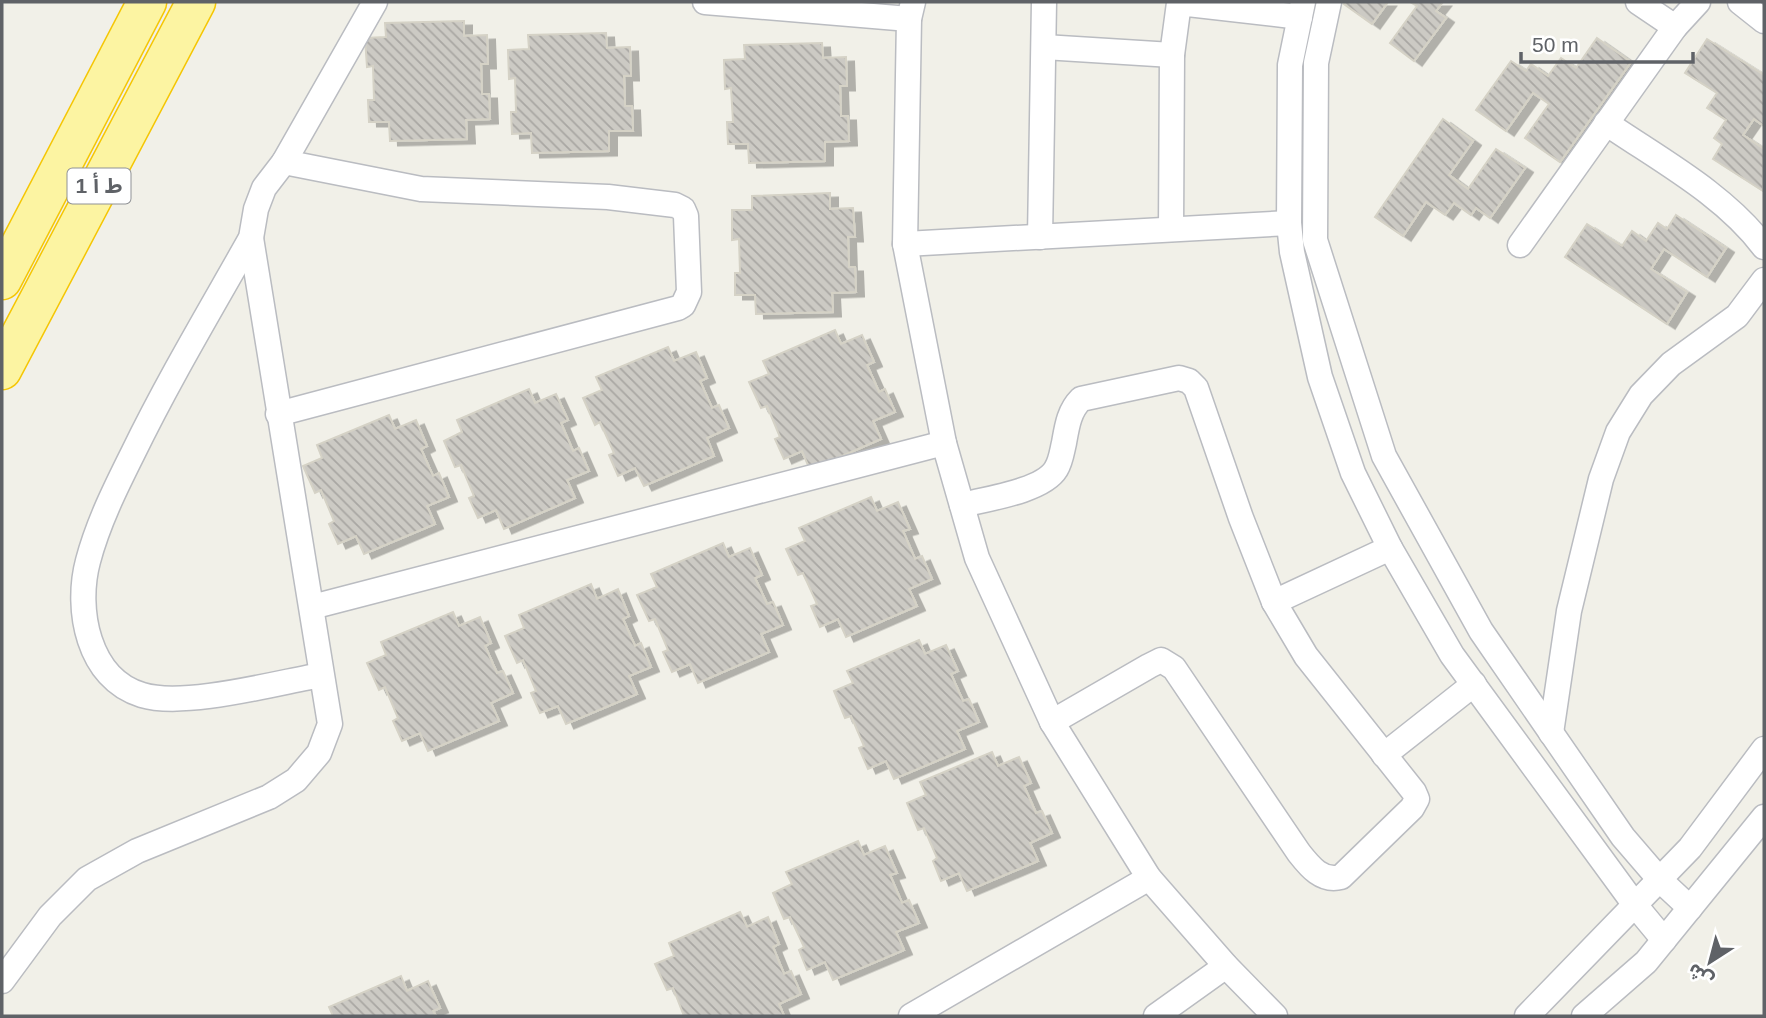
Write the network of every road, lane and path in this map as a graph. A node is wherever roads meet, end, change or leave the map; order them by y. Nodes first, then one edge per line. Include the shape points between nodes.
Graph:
1 (148, 2) edge
2 (196, 2) edge
3 (375, 2) edge
4 (705, 2) edge
5 (1044, 2) edge
6 (1179, 2) edge
7 (1329, 2) edge
8 (1638, 2) edge
9 (1698, 2) edge
10 (1740, 2) edge
11 (911, 10) edge
12 (1302, 10) edge
13 (1764, 21) edge
14 (1675, 27) junction
15 (1044, 47) junction
16 (1172, 55) junction
17 (1606, 123) junction
18 (284, 162) junction
19 (1289, 223) junction
20 (1171, 229) junction
21 (1040, 237) junction
22 (251, 238) junction
23 (905, 244) junction
24 (1520, 246) dead end
25 (1764, 247) edge
26 (2, 280) edge
27 (1764, 280) edge
28 (2, 370) edge
29 (278, 414) junction
30 (944, 443) junction
31 (962, 505) junction
32 (1390, 548) junction
33 (1274, 602) junction
34 (312, 607) junction
35 (321, 675) junction
36 (1474, 684) junction
37 (1052, 722) junction
38 (1551, 733) junction
39 (1764, 749) edge
40 (1384, 755) junction
41 (1764, 817) edge
42 (1149, 878) junction
43 (1660, 880) junction
44 (1635, 905) junction
45 (1690, 908) junction
46 (1664, 940) junction
47 (1226, 966) junction
48 (2, 981) edge
49 (911, 1016) edge
50 (1156, 1016) edge
51 (1275, 1016) edge
52 (1527, 1016) edge
53 (1584, 1016) edge

1 - 26 highway, ط أ 1
2 - 28 highway, ط أ 1
3 - 18 street
4 - 11 street
5 - 15 street
6 - 12 street
6 - 16 street
7 - 38 street via 1315,63 1315,240 1384,456 1481,631
8 - 14 street
9 - 14 street
10 - 13 street
11 - 23 street
12 - 19 street via 1290,65
14 - 17 street
15 - 16 street
15 - 21 street
16 - 20 street
17 - 24 street
17 - 25 street via 1703,189
18 - 22 street via 264,188
18 - 29 street via 421,189 608,197 675,205 686,216 689,292 678,308
19 - 20 street
19 - 32 street via 1320,377 1353,473
20 - 21 street
21 - 23 street
22 - 29 street
22 - 35 street via 114,491 88,562 83,605 97,658 122,686 142,695 192,699
23 - 30 street
27 - 38 street via 1737,316 1671,363 1641,395 1618,432 1601,479 1569,611
29 - 34 street
30 - 31 street
30 - 34 street
31 - 33 street via 1027,488 1053,473 1068,421 1082,399 1179,378 1189,381 1196,388
31 - 37 street via 977,558
32 - 33 street
32 - 36 street
33 - 40 street via 1306,656
34 - 35 street
35 - 48 street via 330,724 319,753 296,780 269,797 137,851 87,879 50,916
36 - 40 street
36 - 44 street
37 - 40 street via 1161,660 1167,662 1299,853 1332,879 1341,877 1417,799
37 - 42 street
38 - 43 street via 1623,837
39 - 43 street via 1690,848
41 - 45 street
42 - 47 street
42 - 49 street
43 - 44 street
43 - 45 street
44 - 46 street
44 - 52 street
45 - 46 street
46 - 53 street
47 - 50 street
47 - 51 street

